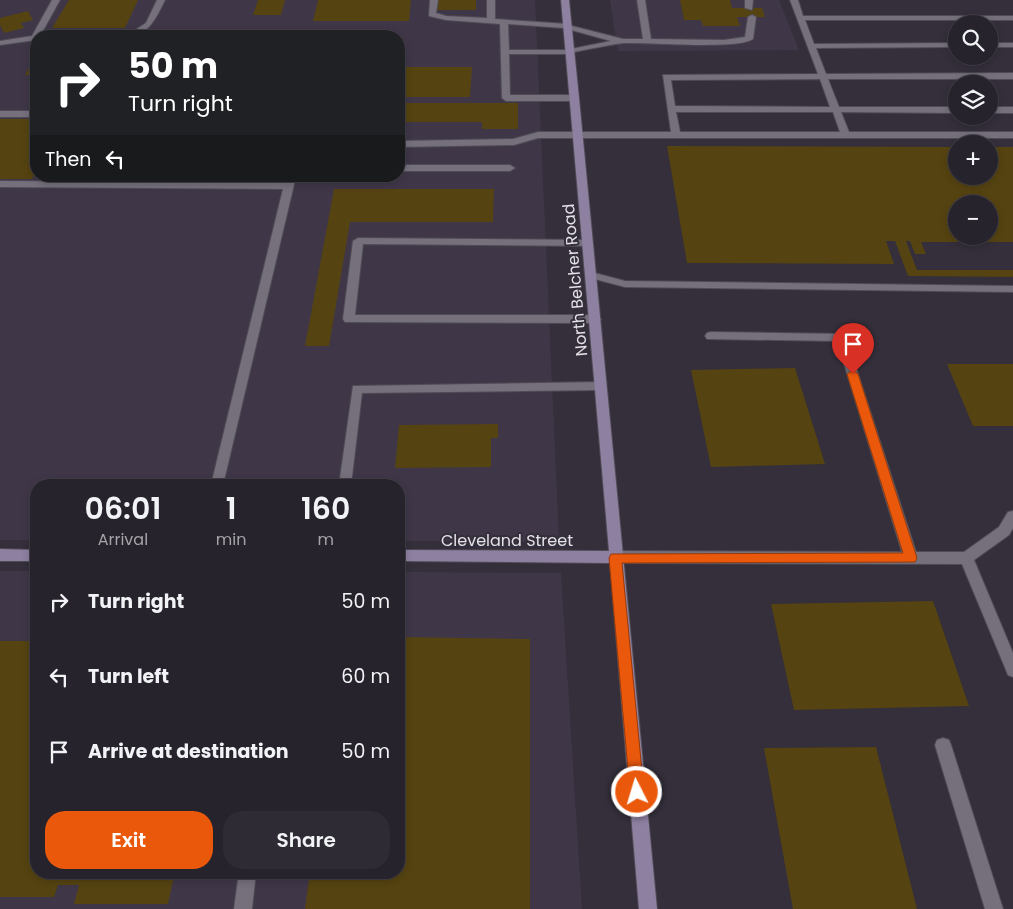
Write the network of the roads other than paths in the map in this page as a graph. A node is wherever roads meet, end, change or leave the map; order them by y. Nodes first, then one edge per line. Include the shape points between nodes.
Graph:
1 (56, 0) edge
2 (161, 0) edge
3 (434, 0) edge
4 (491, 0) edge
5 (565, 0) edge
6 (641, 0) edge
7 (794, 0) edge
8 (752, 17) dead end
9 (800, 18) junction
10 (1013, 18) edge
11 (492, 20) junction
12 (504, 21) junction
13 (568, 27) junction
14 (40, 30) edge
15 (140, 30) edge
16 (30, 38) edge
17 (622, 41) junction
18 (647, 41) junction
19 (0, 43) edge
20 (948, 45) edge
21 (998, 45) edge
22 (1013, 45) edge
23 (810, 46) junction
24 (570, 51) junction
25 (505, 52) junction
26 (822, 75) junction
27 (1013, 76) edge
28 (575, 98) junction
29 (672, 109) junction
30 (836, 110) junction
31 (948, 110) edge
32 (998, 110) edge
33 (1013, 110) edge
34 (0, 114) edge
35 (30, 114) edge
36 (578, 135) junction
37 (676, 135) junction
38 (846, 135) junction
39 (1013, 135) edge
40 (405, 144) edge
41 (405, 168) edge
42 (510, 168) dead end
43 (193, 182) edge
44 (290, 182) edge
45 (0, 184) edge
46 (588, 243) junction
47 (590, 276) junction
48 (1013, 289) edge
49 (595, 319) junction
50 (711, 336) dead end
51 (600, 386) junction
52 (218, 479) edge
53 (346, 479) edge
54 (1013, 516) edge
55 (0, 556) edge
56 (30, 556) edge
57 (405, 556) edge
58 (615, 558) junction
59 (911, 558) junction
60 (966, 558) junction
61 (1013, 670) edge
62 (943, 745) dead end
63 (247, 879) edge
64 (243, 909) edge
65 (648, 909) edge
66 (994, 909) edge

1 - 14 lane
2 - 15 lane via 149,24
3 - 11 lane via 432,14
4 - 11 lane
5 - 13 main road, North Belcher Road
6 - 18 lane
7 - 9 lane
8 - 18 lane via 748,39 724,42
9 - 10 lane
9 - 23 lane
11 - 12 lane
12 - 13 lane
12 - 25 lane
13 - 17 lane
13 - 24 main road, North Belcher Road
16 - 19 lane
17 - 18 lane
17 - 24 lane
20 - 23 lane
21 - 22 lane
23 - 26 lane
24 - 25 lane
24 - 28 main road, North Belcher Road
25 - 28 lane via 506,98
26 - 27 lane
26 - 29 lane via 666,77
26 - 30 lane
28 - 36 main road, North Belcher Road
29 - 30 lane
29 - 37 lane
30 - 31 lane
30 - 38 lane
32 - 33 lane
34 - 35 lane
36 - 37 lane
36 - 40 lane via 538,135 514,142
36 - 46 main road, North Belcher Road
37 - 38 lane
38 - 39 lane
41 - 42 lane
43 - 45 lane
44 - 52 lane
46 - 47 main road, North Belcher Road
46 - 49 lane via 358,241 348,319
47 - 48 lane via 625,284
47 - 49 main road, North Belcher Road
49 - 51 main road, North Belcher Road
50 - 59 lane via 841,337
51 - 53 lane via 357,389
51 - 58 main road, North Belcher Road
54 - 60 lane via 1004,531
55 - 56 main road
57 - 58 main road, Cleveland Street
58 - 59 lane
58 - 65 main road, North Belcher Road
59 - 60 lane
60 - 61 lane
62 - 66 lane
63 - 64 lane

